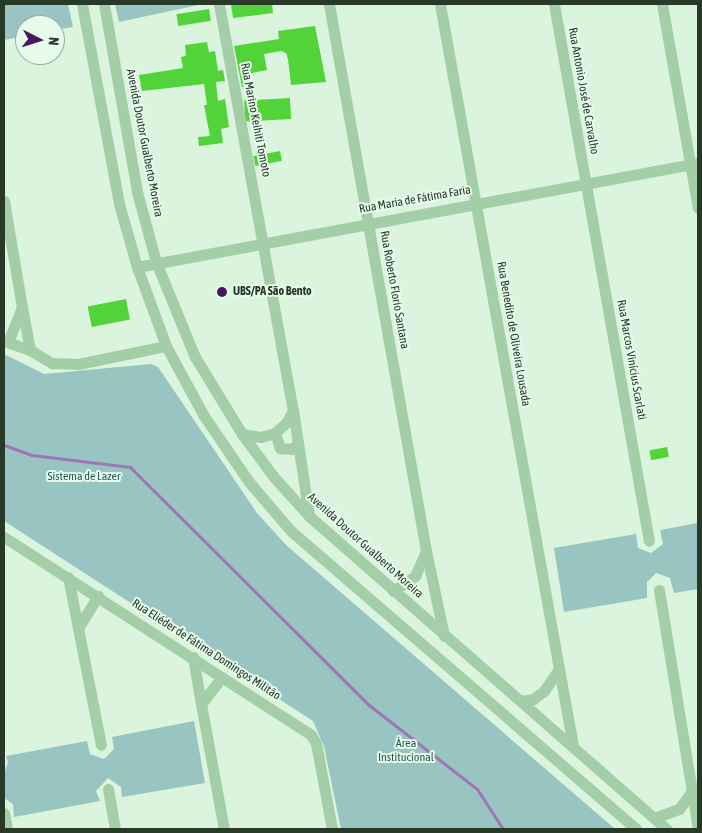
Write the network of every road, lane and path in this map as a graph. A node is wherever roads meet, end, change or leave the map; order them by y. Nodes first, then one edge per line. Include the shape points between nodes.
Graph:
1 (82, 4) edge
2 (104, 4) edge
3 (219, 4) edge
4 (329, 4) edge
5 (440, 4) edge
6 (554, 4) edge
7 (662, 4) edge
8 (694, 163) edge
9 (586, 184) junction
10 (4, 201) edge
11 (476, 203) junction
12 (698, 208) edge
13 (368, 222) junction
14 (263, 241) junction
15 (156, 262) junction
16 (137, 267) junction
17 (22, 307) junction
18 (6, 342) edge
19 (166, 346) junction
20 (30, 350) junction
21 (294, 410) junction
22 (275, 432) junction
23 (242, 434) junction
24 (298, 444) junction
25 (308, 516) junction
26 (4, 537) edge
27 (650, 541) dead end
28 (426, 551) junction
29 (68, 577) junction
30 (659, 590) dead end
31 (394, 591) junction
32 (98, 596) junction
33 (78, 628) junction
34 (444, 636) junction
35 (193, 657) junction
36 (559, 669) junction
37 (222, 677) junction
38 (520, 701) junction
39 (201, 704) junction
40 (101, 745) dead end
41 (573, 745) junction
42 (108, 789) dead end
43 (692, 792) junction
44 (4, 812) edge
45 (654, 818) junction
46 (7, 829) edge
47 (115, 829) edge
48 (224, 829) edge
49 (332, 829) edge
50 (636, 829) edge
51 (667, 829) edge
52 (698, 829) edge

1 - 16 street via 119,204
2 - 15 street, Avenida Doutor Gualberto Moreira via 137,192
3 - 14 street, Rua Marino Keihiti Tomoto
4 - 13 street, Rua Roberto Florio Santana
5 - 11 street, Rua Benedito de Oliveira Lousada
6 - 9 street, Rua Antonio José de Carvalho
7 - 8 street
8 - 9 street, Rua Maria de Fátima Faria
8 - 12 street
9 - 11 street, Rua Maria de Fátima Faria
9 - 27 street, Rua Marcos Vinícius Scarlati
10 - 17 street
11 - 13 street, Rua Maria de Fátima Faria
11 - 36 street, Rua Benedito de Oliveira Lousada
13 - 14 street, Rua Maria de Fátima Faria
13 - 28 street, Rua Roberto Florio Santana
14 - 15 street, Rua Maria de Fátima Faria
14 - 21 street, Rua Marino Keihiti Tomoto
15 - 16 street, Rua Maria de Fátima Faria
15 - 23 street, Avenida Doutor Gualberto Moreira via 194,357
16 - 19 street
17 - 18 street
17 - 20 street
18 - 20 street
19 - 20 street via 78,364 52,363
19 - 50 street via 204,416 249,482 290,531
21 - 22 street via 287,422
21 - 24 street, Rua Marino Keihiti Tomoto
22 - 23 street via 261,437
22 - 24 street via 280,448 291,449
23 - 25 street, Avenida Doutor Gualberto Moreira
24 - 25 street, Rua Marino Keihiti Tomoto
25 - 31 street, Avenida Doutor Gualberto Moreira
26 - 29 street, Rua Eliéder de Fátima Domingos Militão
28 - 31 street via 415,576
28 - 34 street, Rua Roberto Florio Santana
29 - 32 street, Rua Eliéder de Fátima Domingos Militão
29 - 33 street
30 - 43 street
31 - 34 street, Avenida Doutor Gualberto Moreira
32 - 33 street
32 - 35 street, Rua Eliéder de Fátima Domingos Militão
33 - 40 street
34 - 38 street, Avenida Doutor Gualberto Moreira
35 - 37 street, Rua Eliéder de Fátima Domingos Militão
35 - 39 street
36 - 38 street via 544,692 533,699
36 - 41 street, Rua Benedito de Oliveira Lousada
37 - 39 street
37 - 49 street, Rua Eliéder de Fátima Domingos Militão via 311,735 316,743
38 - 41 street, Avenida Doutor Gualberto Moreira
39 - 48 street
41 - 45 street, Avenida Doutor Gualberto Moreira
42 - 47 street
43 - 45 street via 679,809
43 - 52 street
44 - 46 street
45 - 51 street, Avenida Doutor Gualberto Moreira

